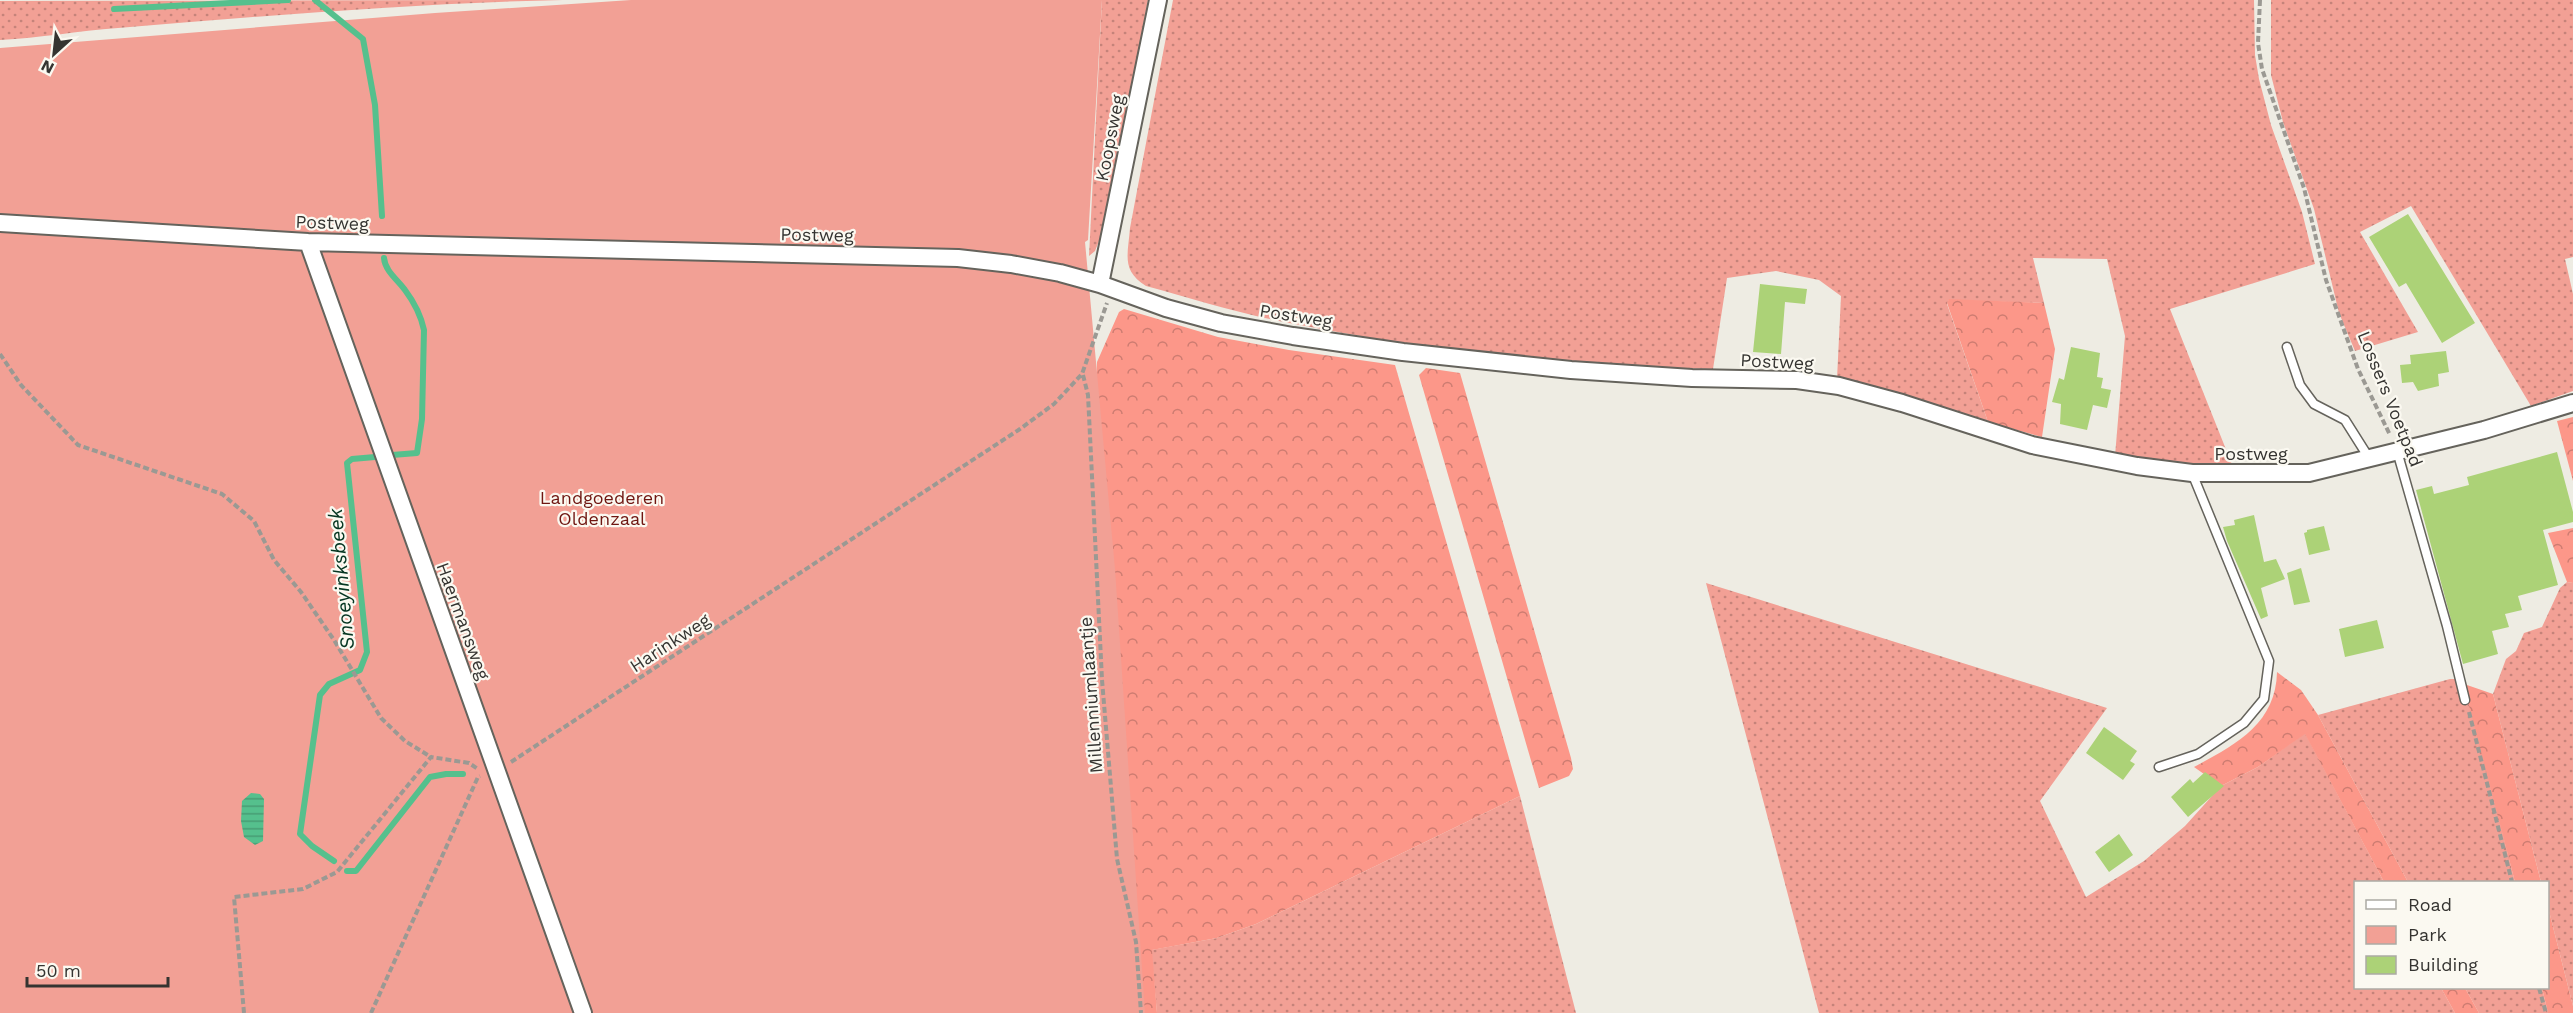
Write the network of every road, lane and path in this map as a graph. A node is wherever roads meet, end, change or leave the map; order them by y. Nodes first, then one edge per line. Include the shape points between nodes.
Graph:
1 (1158, 0) edge
2 (2260, 0) edge
3 (0, 223) edge
4 (308, 242) junction
5 (1106, 286) junction
6 (2287, 347) dead end
7 (0, 354) edge
8 (1082, 374) junction
9 (2573, 403) edge
10 (2397, 451) junction
11 (2369, 458) junction
12 (2192, 473) junction
13 (2465, 700) joint
14 (431, 757) junction
15 (2158, 767) dead end
16 (492, 773) junction
17 (2512, 881) edge
18 (2540, 989) edge
19 (244, 1013) edge
20 (371, 1013) edge
21 (583, 1013) edge
22 (1141, 1013) edge
23 (2546, 1013) edge

1 - 5 street, Koopsweg
2 - 10 path, Lossers Voetpad via 2258,43 2262,69 2304,188 2326,280 2358,369
3 - 4 street, Postweg
4 - 5 street, Postweg via 958,258 1060,273
4 - 16 street, Haermansweg
5 - 8 path
5 - 12 street, Postweg via 1166,308 1221,322 1403,352 1571,370 1797,380 1839,387 2032,445
6 - 11 lane via 2300,385 2314,404 2345,420
7 - 14 path via 21,385 78,445 222,494 254,522 274,560 301,592 381,718 405,741
8 - 16 path, Harinkweg via 1054,404 1020,429
8 - 22 path, Millenniumlaantje via 1088,395 1102,680 1117,859 1136,942
9 - 10 street, Postweg
10 - 11 street, Postweg
10 - 13 lane, Lossers Voetpad
11 - 12 street, Postweg via 2309,473
12 - 15 lane via 2269,661 2264,699 2244,723 2198,754
13 - 17 path
14 - 16 path
14 - 19 path via 337,872 303,890 234,897
16 - 20 path, Harinkweg via 478,777
16 - 21 street, Haermansweg
18 - 23 path

